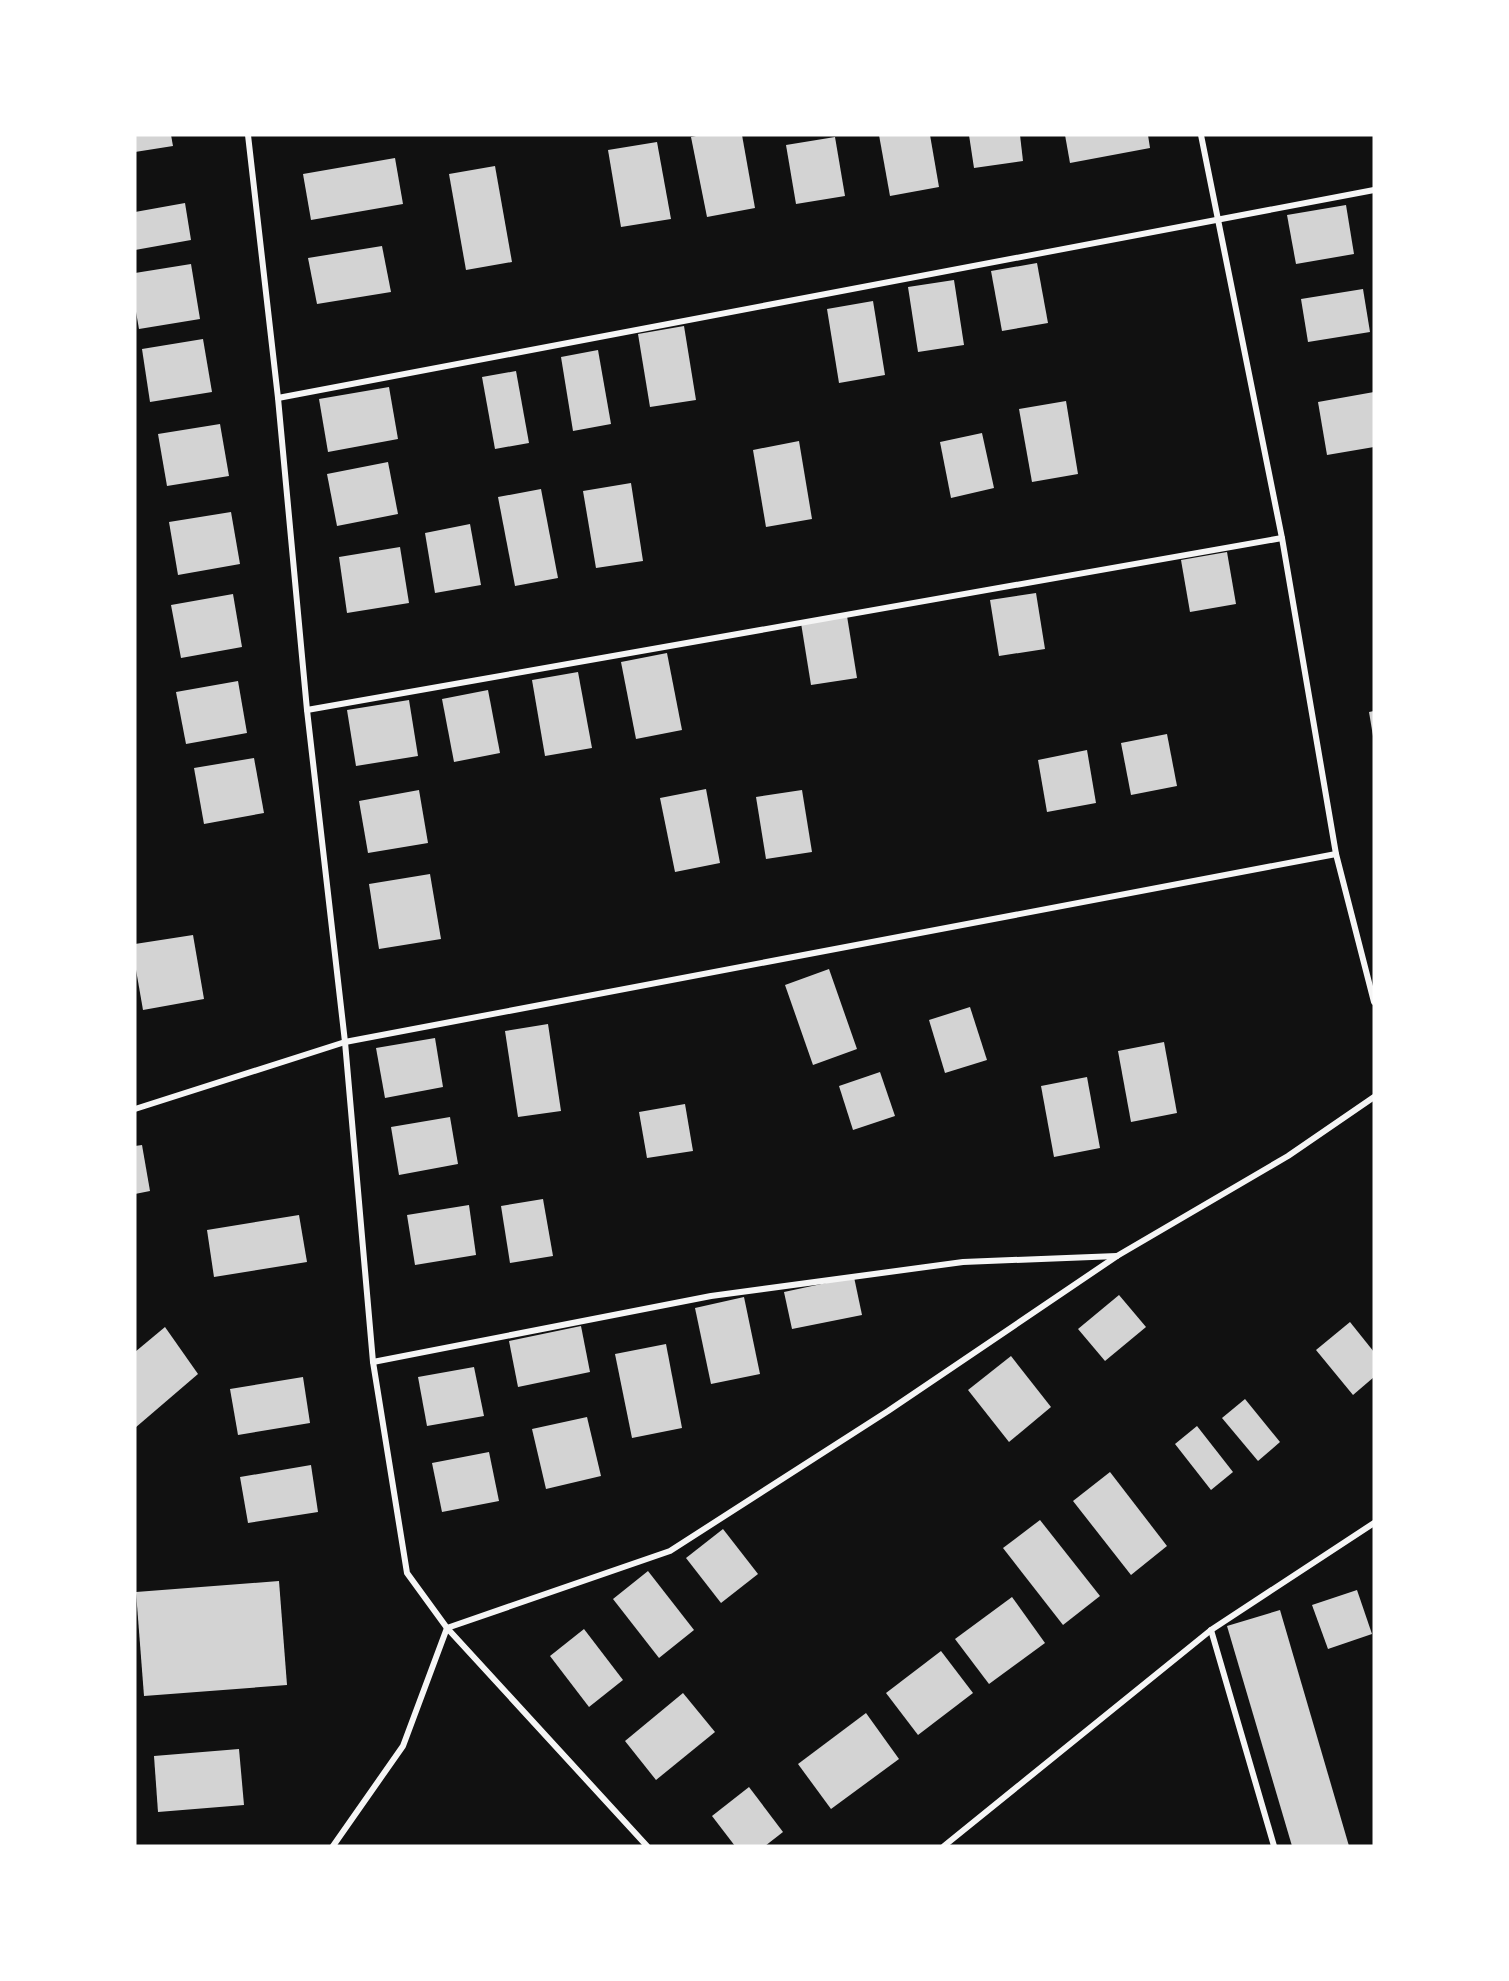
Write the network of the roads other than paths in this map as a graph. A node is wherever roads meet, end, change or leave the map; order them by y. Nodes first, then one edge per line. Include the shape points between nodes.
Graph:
1 (248, 135) edge
2 (1201, 135) edge
3 (1374, 190) edge
4 (1219, 220) junction
5 (278, 398) junction
6 (1282, 537) junction
7 (307, 710) junction
8 (1336, 854) junction
9 (1374, 1002) edge
10 (345, 1042) junction
11 (1374, 1097) edge
12 (135, 1109) edge
13 (1117, 1256) junction
14 (373, 1362) junction
15 (1374, 1523) edge
16 (447, 1628) junction
17 (1211, 1630) junction
18 (333, 1846) edge
19 (646, 1846) edge
20 (944, 1846) edge
21 (1274, 1846) edge

1 - 5 street
2 - 4 street
3 - 4 street
4 - 5 street
4 - 6 street
5 - 7 street
6 - 7 street
6 - 8 street
7 - 10 street
8 - 9 street
8 - 10 street
10 - 12 street
10 - 14 street
11 - 13 street via 1288,1156
13 - 14 street via 963,1262 711,1296
13 - 16 street via 888,1411 670,1551
14 - 16 street via 407,1573
15 - 17 street
16 - 18 street via 403,1746
16 - 19 street
17 - 20 street
17 - 21 street

